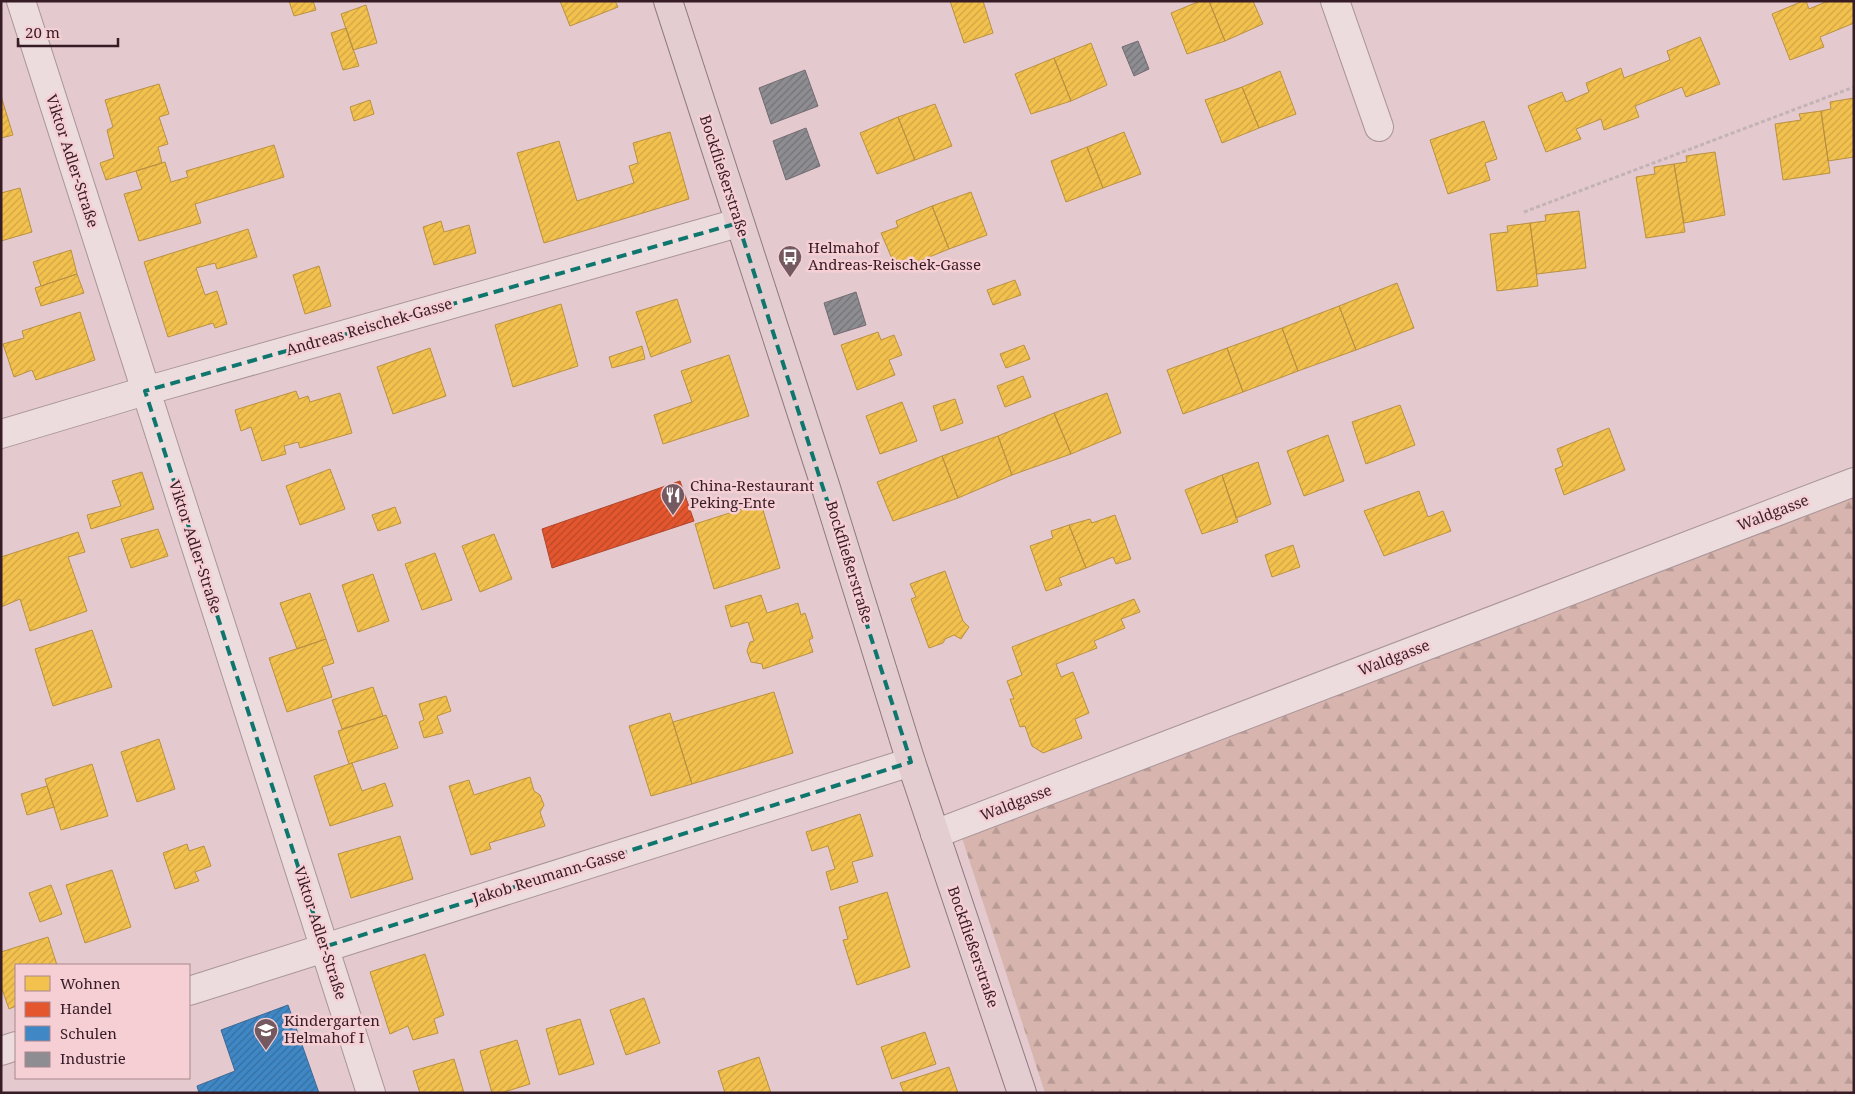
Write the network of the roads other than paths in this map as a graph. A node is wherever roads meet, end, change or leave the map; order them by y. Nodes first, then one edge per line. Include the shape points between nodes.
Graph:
1 (21, 1) edge
2 (668, 1) edge
3 (1335, 1) edge
4 (1379, 127) dead end
5 (738, 223) junction
6 (145, 391) junction
7 (1, 434) edge
8 (1854, 482) edge
9 (910, 762) junction
10 (935, 834) junction
11 (324, 947) junction
12 (190, 991) edge
13 (15, 1046) edge
14 (1, 1051) edge
15 (371, 1093) edge
16 (1022, 1093) edge

1 - 6 street, Viktor Adler-Straße
2 - 5 main road, Bockfließerstraße
3 - 4 street
5 - 6 street, Andreas Reischek-Gasse
5 - 9 main road, Bockfließerstraße via 825,485
6 - 7 street, Andreas Reischek-Gasse
6 - 11 street, Viktor Adler-Straße
8 - 10 street, Waldgasse
9 - 10 main road, Bockfließerstraße
9 - 11 street, Jakob Reumann-Gasse
10 - 16 main road, Bockfließerstraße
11 - 12 street, Jakob Reumann-Gasse
11 - 15 street, Viktor Adler-Straße
13 - 14 street

